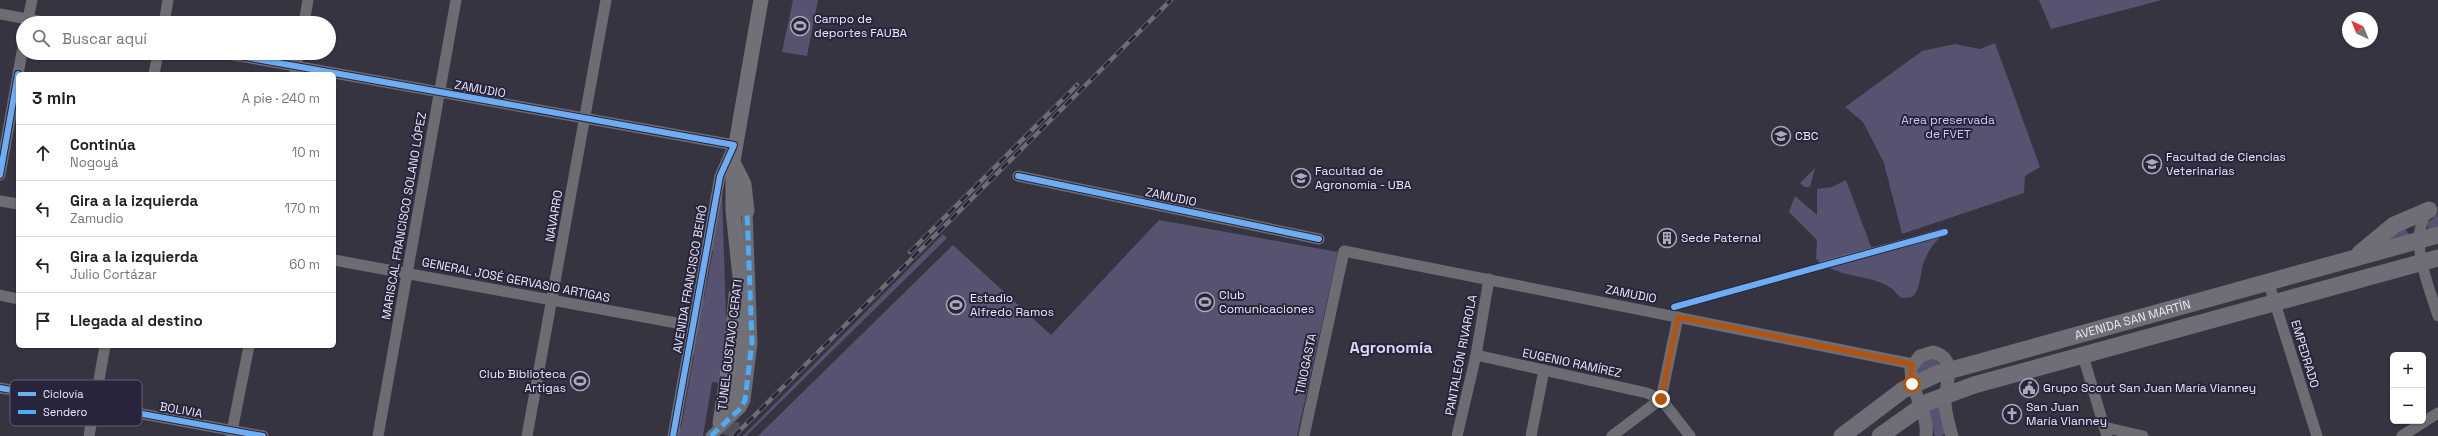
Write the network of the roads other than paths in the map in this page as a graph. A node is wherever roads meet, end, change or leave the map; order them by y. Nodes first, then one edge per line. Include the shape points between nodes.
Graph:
1 (32, 0) edge
2 (168, 0) edge
3 (308, 0) edge
4 (456, 0) edge
5 (606, 0) edge
6 (761, 0) edge
7 (0, 14) edge
8 (29, 16) edge
9 (165, 16) edge
10 (305, 16) edge
11 (16, 18) edge
12 (20, 60) edge
13 (157, 60) edge
14 (253, 60) edge
15 (298, 60) edge
16 (296, 70) edge
17 (18, 72) edge
18 (154, 72) edge
19 (308, 72) edge
20 (336, 77) edge
21 (16, 85) edge
22 (440, 94) junction
23 (585, 118) junction
24 (734, 145) junction
25 (733, 161) junction
26 (0, 175) edge
27 (1018, 176) dead end
28 (0, 200) edge
29 (16, 204) edge
30 (2433, 209) edge
31 (747, 211) joint
32 (1945, 232) dead end
33 (2438, 235) edge
34 (1319, 239) dead end
35 (2418, 240) junction
36 (1344, 251) joint
37 (2353, 258) junction
38 (336, 260) edge
39 (2431, 260) edge
40 (1822, 265) dead end
41 (740, 268) junction
42 (407, 273) junction
43 (1489, 279) junction
44 (2268, 281) junction
45 (0, 295) edge
46 (16, 299) edge
47 (552, 300) junction
48 (2275, 303) junction
49 (2438, 316) edge
50 (1678, 317) junction
51 (693, 326) junction
52 (105, 348) edge
53 (249, 348) edge
54 (1476, 356) junction
55 (2084, 356) junction
56 (1912, 364) junction
57 (1544, 370) junction
58 (1950, 371) junction
59 (99, 380) edge
60 (1912, 384) junction
61 (0, 388) edge
62 (10, 390) edge
63 (1945, 395) junction
64 (1661, 399) junction
65 (736, 407) tunnel mouth
66 (1920, 407) junction
67 (2438, 413) edge
68 (142, 415) edge
69 (720, 422) dead end
70 (91, 426) edge
71 (2106, 432) edge
72 (232, 433) edge
73 (1950, 435) edge
74 (89, 436) edge
75 (263, 436) edge
76 (378, 436) edge
77 (526, 436) edge
78 (673, 436) edge
79 (711, 436) edge
80 (1304, 436) edge
81 (1457, 436) edge
82 (1531, 436) edge
83 (1612, 436) edge
84 (1690, 436) edge
85 (1842, 436) edge
86 (1880, 436) edge
87 (1926, 436) edge
88 (2142, 436) edge
89 (2317, 436) edge
90 (2402, 436) edge

1 - 8 street
2 - 9 street
3 - 10 street
4 - 22 street, MARISCAL FRANCISCO SOLANO LÓPEZ
5 - 23 street, NAVARRO
6 - 24 main road, AVENIDA FRANCISCO BEIRÓ
7 - 11 street
12 - 17 street
13 - 18 street
14 - 16 street, ZAMUDIO
15 - 16 street
16 - 19 street, ZAMUDIO
20 - 22 street, ZAMUDIO
21 - 26 street
22 - 23 street, ZAMUDIO
22 - 42 street, MARISCAL FRANCISCO SOLANO LÓPEZ
23 - 24 street, ZAMUDIO
23 - 47 street, NAVARRO
24 - 25 main road, AVENIDA FRANCISCO BEIRÓ
24 - 51 street, AVENIDA FRANCISCO BEIRÓ via 720,176
25 - 31 main road via 744,184
25 - 41 main road, TÚNEL GUSTAVO CERATI via 733,211
27 - 34 street, ZAMUDIO
28 - 29 street
30 - 35 street via 2420,224
30 - 37 main road via 2394,225
31 - 79 street via 752,343 745,400
32 - 40 street
33 - 35 main road, AVENIDA SAN MARTÍN
35 - 37 main road, AVENIDA SAN MARTÍN
35 - 39 street
36 - 43 street, ZAMUDIO
36 - 80 street, TINOGASTA
37 - 44 main road, AVENIDA SAN MARTÍN
38 - 42 street, GENERAL JOSÉ GERVASIO ARTIGAS
39 - 48 main road, AVENIDA SAN MARTÍN
39 - 49 street
41 - 65 main road, TÚNEL GUSTAVO CERATI via 744,315
41 - 69 main road, TÚNEL GUSTAVO CERATI
42 - 47 street, GENERAL JOSÉ GERVASIO ARTIGAS
42 - 76 street, MARISCAL FRANCISCO SOLANO LÓPEZ
43 - 50 street, ZAMUDIO
43 - 54 street, PANTALEÓN RIVAROLA
44 - 48 street, EMPEDRADO
44 - 58 main road, AVENIDA SAN MARTÍN
45 - 46 street
47 - 51 street, GENERAL JOSÉ GERVASIO ARTIGAS
47 - 77 street, NAVARRO
48 - 55 main road, AVENIDA SAN MARTÍN
48 - 89 street, EMPEDRADO
50 - 56 street, ZAMUDIO
50 - 64 street
51 - 78 street, AVENIDA FRANCISCO BEIRÓ
52 - 59 street
53 - 72 street
54 - 57 street, EUGENIO RAMÍREZ
54 - 81 street, PANTALEÓN RIVAROLA
55 - 63 main road, AVENIDA SAN MARTÍN
55 - 71 street
56 - 58 street via 1928,352 1943,356
56 - 60 street
57 - 64 street, EUGENIO RAMÍREZ via 1648,393
57 - 82 street
58 - 60 main road, AVENIDA SAN MARTÍN
58 - 63 street
60 - 66 street
60 - 85 main road, AVENIDA SAN MARTÍN
61 - 62 street, BOLIVIA
63 - 66 main road, AVENIDA SAN MARTÍN
63 - 73 street
64 - 83 street
64 - 84 street
66 - 86 main road, AVENIDA SAN MARTÍN
66 - 87 street via 1927,426
67 - 90 street
68 - 72 street, BOLIVIA
70 - 74 street
71 - 88 street
72 - 75 street, BOLIVIA

